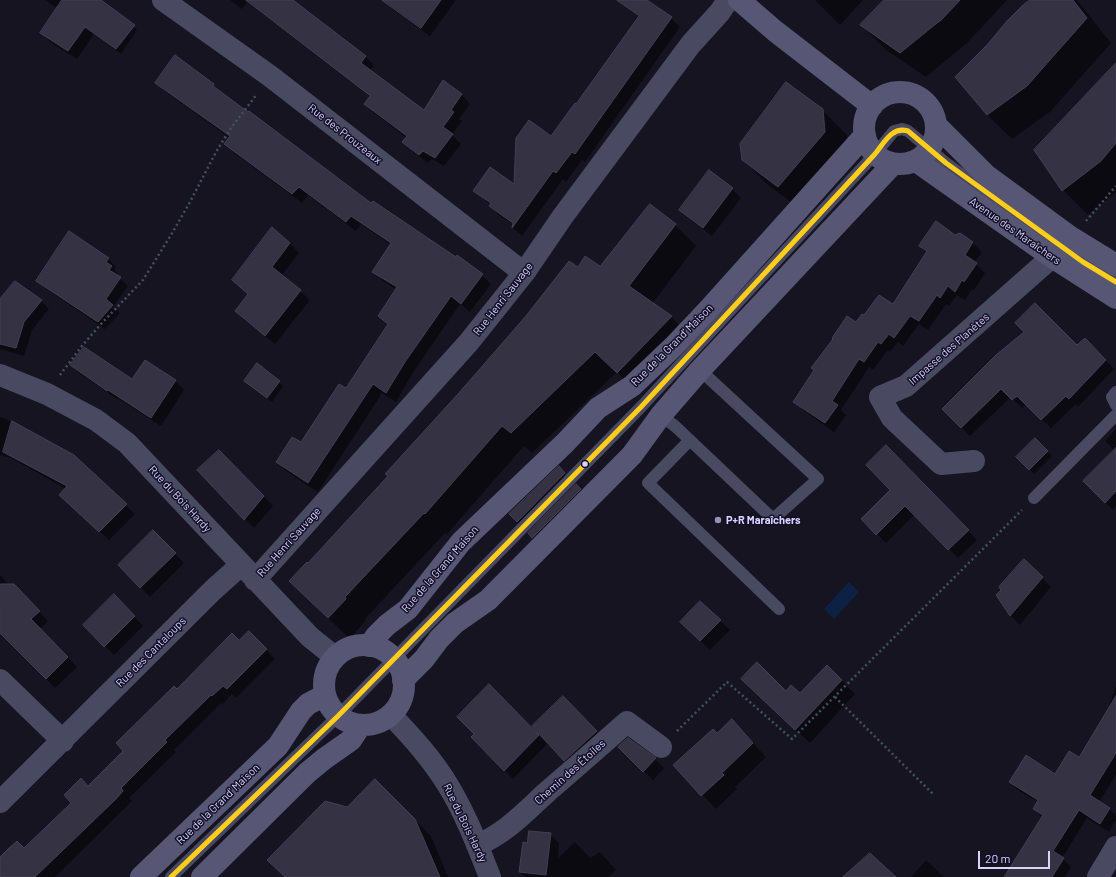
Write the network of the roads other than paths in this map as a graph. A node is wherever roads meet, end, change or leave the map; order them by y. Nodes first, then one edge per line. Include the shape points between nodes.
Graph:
1 (163, 0) edge
2 (728, 0) edge
3 (739, 0) edge
4 (872, 106) junction
5 (936, 125) junction
6 (865, 135) junction
7 (923, 155) junction
8 (884, 159) junction
9 (1052, 257) junction
10 (1116, 265) edge
11 (524, 274) junction
12 (1116, 282) edge
13 (1116, 298) edge
14 (700, 370) junction
15 (0, 375) edge
16 (1116, 392) edge
17 (1116, 405) edge
18 (661, 415) junction
19 (1116, 415) edge
20 (690, 440) junction
21 (974, 461) dead end
22 (1034, 498) road end
23 (248, 572) junction
24 (779, 609) dead end
25 (369, 646) junction
26 (335, 657) junction
27 (394, 659) junction
28 (0, 680) edge
29 (403, 680) junction
30 (325, 695) junction
31 (391, 714) junction
32 (338, 716) junction
33 (361, 725) junction
34 (63, 741) junction
35 (661, 747) road end
36 (0, 802) edge
37 (477, 845) junction
38 (1116, 847) edge
39 (141, 877) edge
40 (172, 877) edge
41 (202, 877) edge
42 (490, 877) edge
43 (1098, 877) edge

1 - 11 street, Rue des Prouzeaux via 270,76
2 - 11 street, Rue Henri Sauvage via 691,44 563,216
3 - 4 main road
4 - 5 main road via 877,100 891,93 903,92 914,95 932,110
4 - 6 main road via 865,120
5 - 7 main road via 935,138
5 - 10 main road via 986,175 1072,238
6 - 8 main road via 870,149
6 - 25 main road, Rue de la Grand' Maison via 674,346 632,386 598,408 461,542 408,608 387,625
7 - 8 main road via 905,164
7 - 8 lane, Avenue des Maraîchers via 908,131 902,129 894,131
7 - 9 main road, Avenue des Maraîchers
7 - 12 lane, Avenue des Maraîchers via 952,167 1083,262
8 - 14 main road
8 - 27 lane, Rue de la Grand' Maison
9 - 13 main road, Avenue des Maraîchers
9 - 21 street, Impasse des Planètes via 906,386 880,397 892,418 941,464
11 - 23 street, Rue Henri Sauvage via 469,342
14 - 18 main road
14 - 20 lane via 818,479 773,519
15 - 23 street, Rue du Bois Hardy via 47,394 96,420 126,443
16 - 17 lane via 1112,397
18 - 20 lane
18 - 29 main road via 632,455 488,600 455,623
19 - 22 lane
20 - 24 lane via 648,483
23 - 26 street, Rue du Bois Hardy via 310,637
23 - 34 street, Rue des Cantaloups via 207,596
25 - 26 main road via 357,646
25 - 27 main road via 386,652
26 - 30 main road via 325,675
27 - 29 main road
27 - 32 lane, Rue de la Grand' Maison
28 - 34 street
29 - 31 main road via 399,704
30 - 32 main road via 330,707
30 - 39 main road, Rue de la Grand' Maison via 308,704 278,746
31 - 33 main road via 377,723
31 - 37 street, Rue du Bois Hardy via 436,767 459,806
32 - 33 main road via 349,723
32 - 40 lane, Rue de la Grand' Maison
33 - 41 main road via 351,740 307,773
34 - 36 street, Rue des Cantaloups
35 - 37 street, Chemin des Étoiles via 627,722 500,833
37 - 42 street, Rue du Bois Hardy
38 - 43 street

